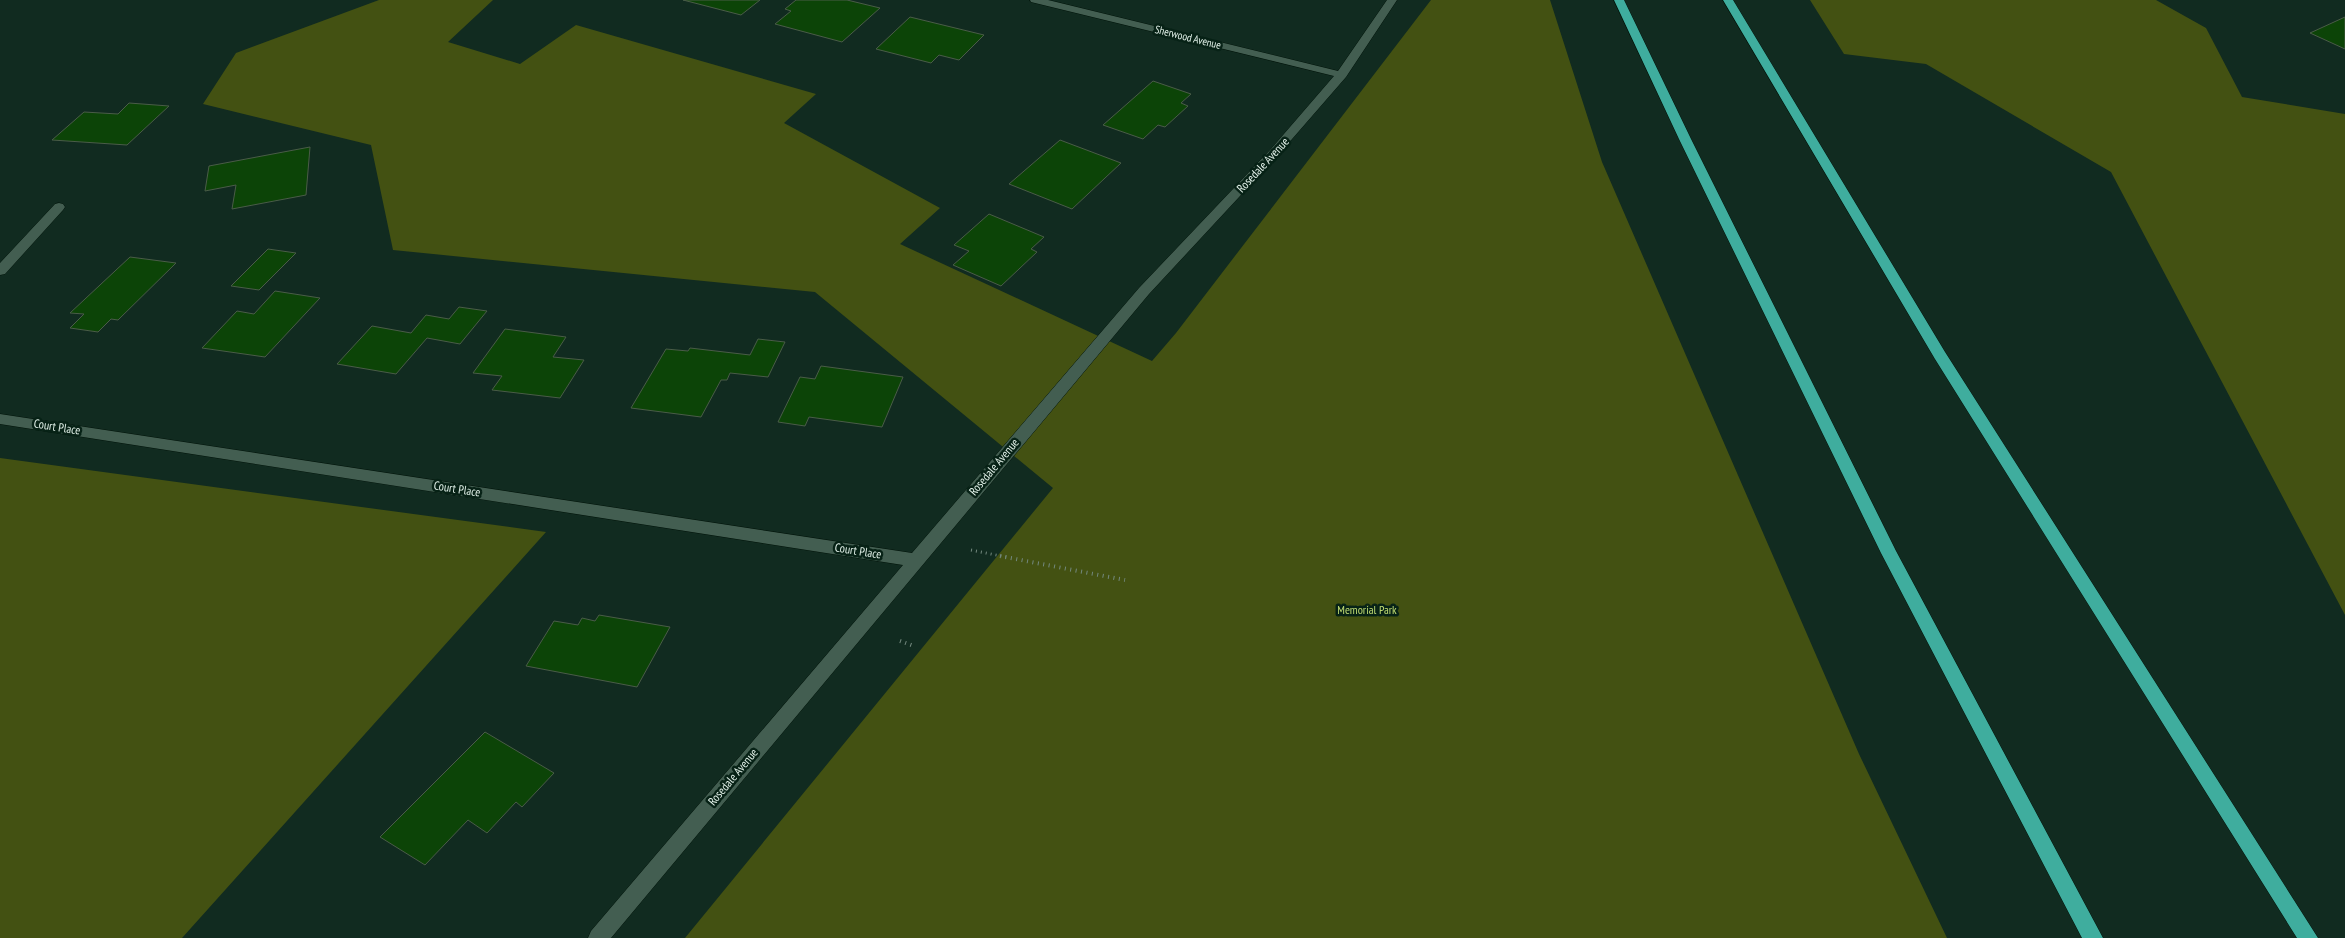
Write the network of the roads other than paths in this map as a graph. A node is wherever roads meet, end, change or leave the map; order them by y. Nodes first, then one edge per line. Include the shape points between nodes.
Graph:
1 (1035, 0) edge
2 (1392, 0) edge
3 (1619, 0) edge
4 (1728, 0) edge
5 (1342, 75) junction
6 (60, 207) dead end
7 (0, 271) edge
8 (0, 419) edge
9 (914, 560) junction
10 (598, 938) edge
11 (2093, 938) edge
12 (2308, 938) edge

1 - 5 street, Sherwood Avenue
2 - 5 street, Rosedale Avenue
3 - 11 highway via 1684,139 1889,553
4 - 12 highway via 1808,138 2057,543
5 - 9 street, Rosedale Avenue via 1309,116 1150,284
6 - 7 street
8 - 9 street, Court Place
9 - 10 street, Rosedale Avenue

